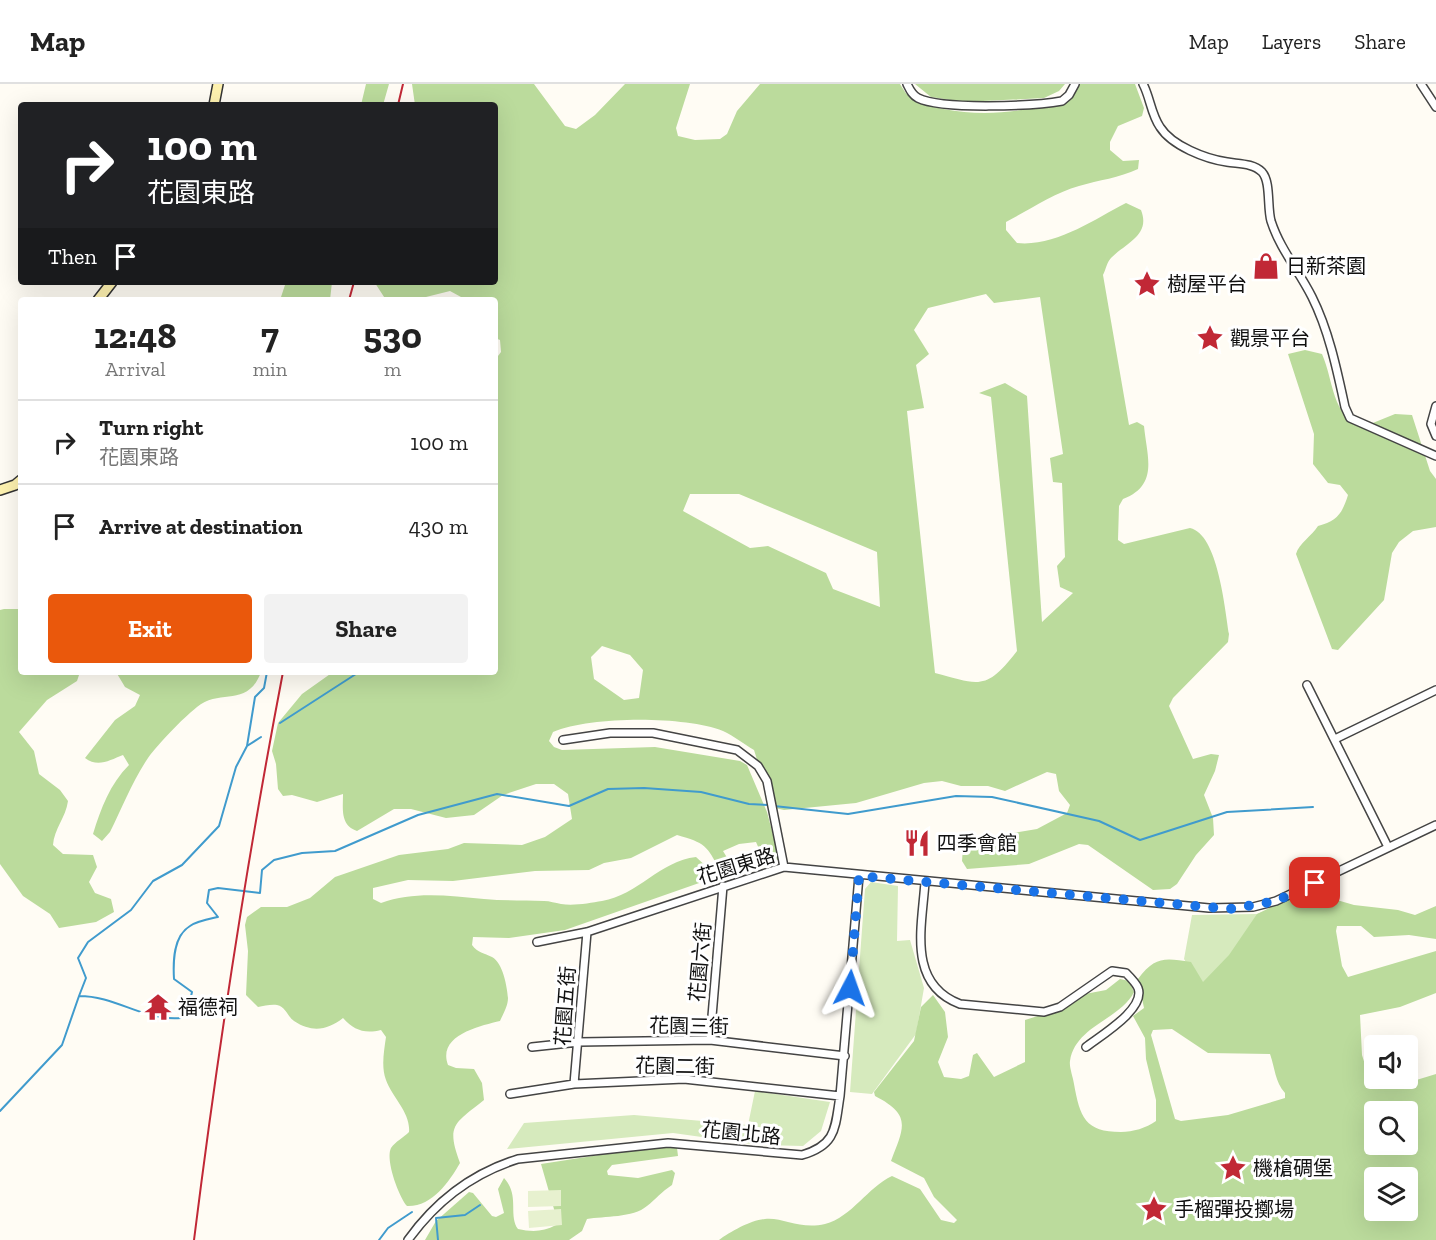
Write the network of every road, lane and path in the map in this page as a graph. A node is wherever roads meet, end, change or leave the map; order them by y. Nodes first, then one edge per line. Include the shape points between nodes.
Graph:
1 (218, 84) edge
2 (908, 84) edge
3 (1075, 84) edge
4 (1143, 84) edge
5 (1421, 84) edge
6 (215, 102) edge
7 (1436, 107) edge
8 (1436, 406) edge
9 (1436, 436) edge
10 (1436, 456) edge
11 (18, 482) edge
12 (0, 490) edge
13 (1307, 685) dead end
14 (1436, 690) edge
15 (1335, 739) junction
16 (564, 740) dead end
17 (1436, 825) edge
18 (1388, 847) junction
19 (784, 867) junction
20 (859, 876) junction
21 (925, 882) junction
22 (723, 886) junction
23 (587, 932) junction
24 (537, 942) dead end
25 (710, 1041) junction
26 (579, 1042) junction
27 (532, 1047) dead end
28 (1086, 1047) dead end
29 (845, 1056) junction
30 (574, 1084) junction
31 (510, 1094) dead end
32 (840, 1096) junction
33 (408, 1240) edge

1 - 6 street
2 - 3 street via 912,94 923,100 975,106 1062,101
4 - 10 street via 1165,134 1194,152 1218,161 1244,164 1262,173 1272,223 1282,250 1304,281 1322,320 1350,418
5 - 7 street
8 - 9 street via 1431,424
11 - 12 street
13 - 15 street
14 - 15 street
15 - 18 street
16 - 19 street via 610,733 653,733 737,750 758,766 771,794
17 - 18 street, 花園東路
18 - 21 street, 花園東路 via 1276,901 1230,909
19 - 20 street, 花園東路
19 - 22 street, 花園東路
20 - 21 street, 花園東路
20 - 29 street, 花園北路
21 - 28 street via 921,959 930,983 949,1000 1044,1012 1060,1007 1112,971 1126,973 1138,987 1133,1010
22 - 23 street, 花園東路
22 - 25 street, 花園六街
23 - 24 street, 花園東路
23 - 26 street, 花園五街
25 - 26 street, 花園三街
25 - 29 street, 花園三街
26 - 27 street, 花園三街
26 - 30 street, 花園五街
29 - 32 street, 花園北路
30 - 31 street, 花園二街
30 - 32 street, 花園二街 via 684,1079
32 - 33 street, 花園北路 via 835,1130 828,1143 816,1151 802,1155 668,1143 518,1159 496,1166 454,1192 435,1207

